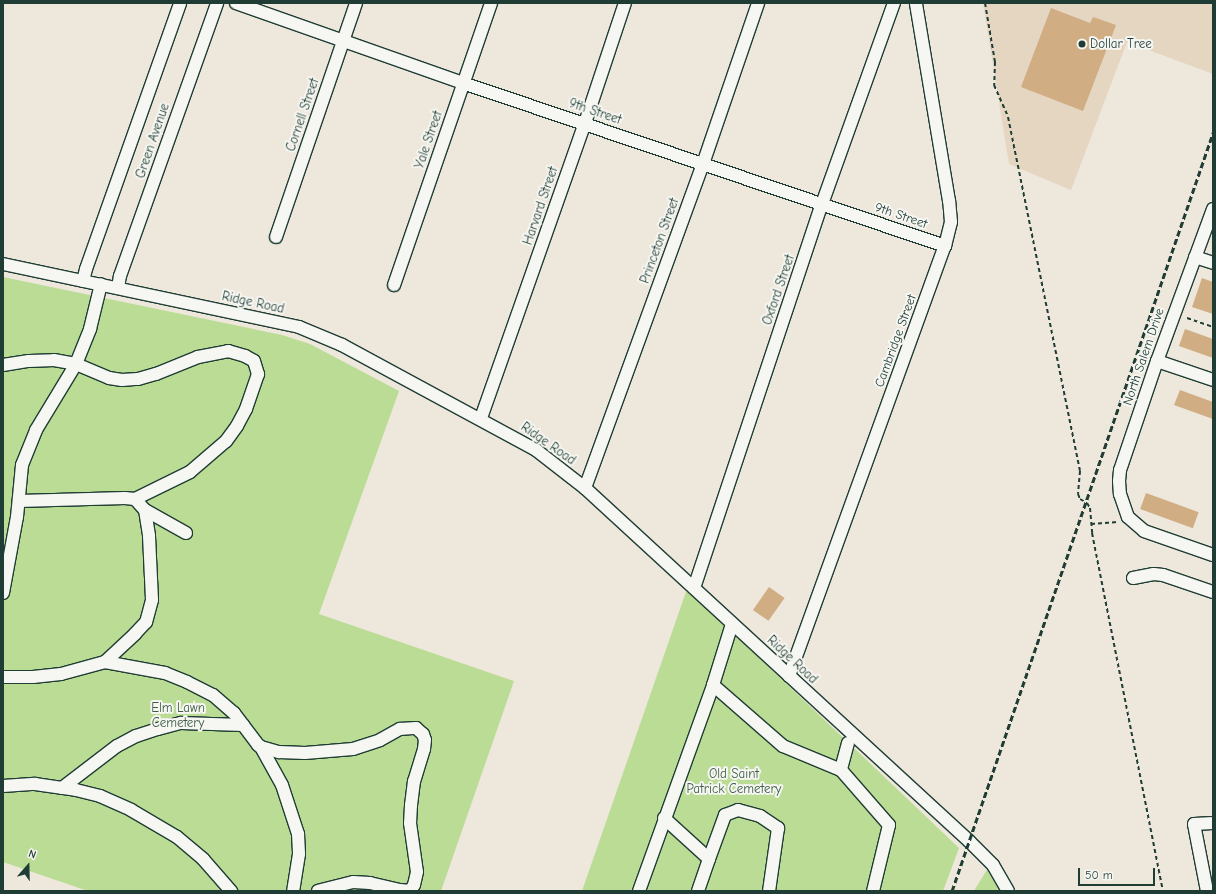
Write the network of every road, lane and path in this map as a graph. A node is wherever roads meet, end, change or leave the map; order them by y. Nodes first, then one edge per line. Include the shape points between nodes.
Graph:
1 (180, 3) edge
2 (216, 3) edge
3 (236, 3) edge
4 (356, 3) edge
5 (491, 3) edge
6 (625, 3) edge
7 (758, 3) edge
8 (894, 3) edge
9 (916, 3) edge
10 (985, 3) edge
11 (344, 40) junction
12 (463, 83) junction
13 (585, 123) junction
14 (703, 164) junction
15 (822, 204) junction
16 (1213, 209) edge
17 (276, 237) dead end
18 (945, 246) junction
19 (1195, 257) junction
20 (1213, 263) edge
21 (3, 264) edge
22 (84, 281) junction
23 (101, 284) junction
24 (394, 285) dead end
25 (118, 288) junction
26 (1187, 318) dead end
27 (1213, 327) edge
28 (1157, 361) junction
29 (76, 364) junction
30 (3, 365) edge
31 (1213, 380) edge
32 (481, 418) junction
33 (585, 488) junction
34 (135, 499) junction
35 (19, 501) junction
36 (145, 510) junction
37 (1124, 520) junction
38 (1092, 524) junction
39 (186, 533) dead end
40 (1213, 555) edge
41 (6, 561) edge
42 (1133, 578) dead end
43 (694, 588) junction
44 (1213, 592) edge
45 (3, 593) edge
46 (732, 624) junction
47 (105, 662) junction
48 (789, 676) junction
49 (3, 677) edge
50 (713, 685) junction
51 (243, 725) junction
52 (848, 742) dead end
53 (261, 748) junction
54 (841, 770) junction
55 (3, 786) edge
56 (62, 788) junction
57 (664, 818) junction
58 (1213, 823) edge
59 (709, 858) junction
60 (231, 891) edge
61 (293, 891) edge
62 (318, 891) edge
63 (639, 891) edge
64 (698, 891) edge
65 (769, 891) edge
66 (873, 891) edge
67 (1008, 891) edge
68 (1164, 891) edge
69 (1207, 891) edge

1 - 22 street, Green Avenue via 86,269
2 - 25 street, Green Avenue
3 - 11 street, 9th Street
4 - 11 street, Cornell Street
5 - 12 street, Yale Street
6 - 13 street, Harvard Street
7 - 14 street, Princeton Street
8 - 15 street, Oxford Street
9 - 18 street, Cambridge Street via 949,201 951,222
10 - 38 path via 995,62 994,85 1008,117 1080,471 1078,494 1090,508
11 - 12 street, 9th Street
11 - 17 street, Cornell Street
12 - 13 street, 9th Street
12 - 24 street, Yale Street
13 - 14 street, 9th Street
13 - 32 street, Harvard Street
14 - 15 street, 9th Street
14 - 33 street, Princeton Street
15 - 18 street, 9th Street
15 - 43 street, Oxford Street
16 - 19 street, North Salem Drive
18 - 48 street, Cambridge Street
19 - 20 street
19 - 28 street, North Salem Drive
21 - 22 street, Ridge Road
22 - 23 street, Ridge Road
23 - 25 street, Ridge Road
23 - 29 street via 90,329
25 - 32 street, Ridge Road via 299,327 342,345
26 - 27 path
28 - 31 street
28 - 37 street, North Salem Drive via 1120,470
29 - 30 street via 54,360
29 - 34 street via 109,378 122,380 138,379 205,355 228,351 254,361 258,374 246,409 226,441 190,472
29 - 35 street via 33,437 22,465
32 - 33 street, Ridge Road via 536,450
33 - 43 street, Ridge Road
34 - 35 street
34 - 36 street
35 - 41 street
36 - 39 street
36 - 47 street via 152,600 146,622
37 - 38 path
37 - 40 street via 1144,532
38 - 68 path via 1093,541
41 - 45 street
42 - 44 street via 1163,575
43 - 46 street, Ridge Road
46 - 48 street, Ridge Road
46 - 50 street
47 - 49 street via 61,674
47 - 51 street via 165,673 187,682 213,695 234,713
48 - 67 street, Ridge Road via 969,841 993,865
50 - 54 street via 783,746
50 - 57 street
51 - 53 street
51 - 56 street via 181,723 150,731 117,746
52 - 54 street
53 - 61 street via 282,785 298,834 299,854
53 - 62 street via 305,753 353,749 410,727 416,728 425,740 414,781 411,805 410,823 417,872 414,885 410,890 400,890 354,882
54 - 66 street via 889,825
55 - 56 street via 35,784
56 - 60 street via 100,796 131,810 177,837 203,859
57 - 59 street
57 - 63 street
58 - 69 street via 1194,824
59 - 64 street
59 - 65 street via 725,815 738,810 760,816 778,828

